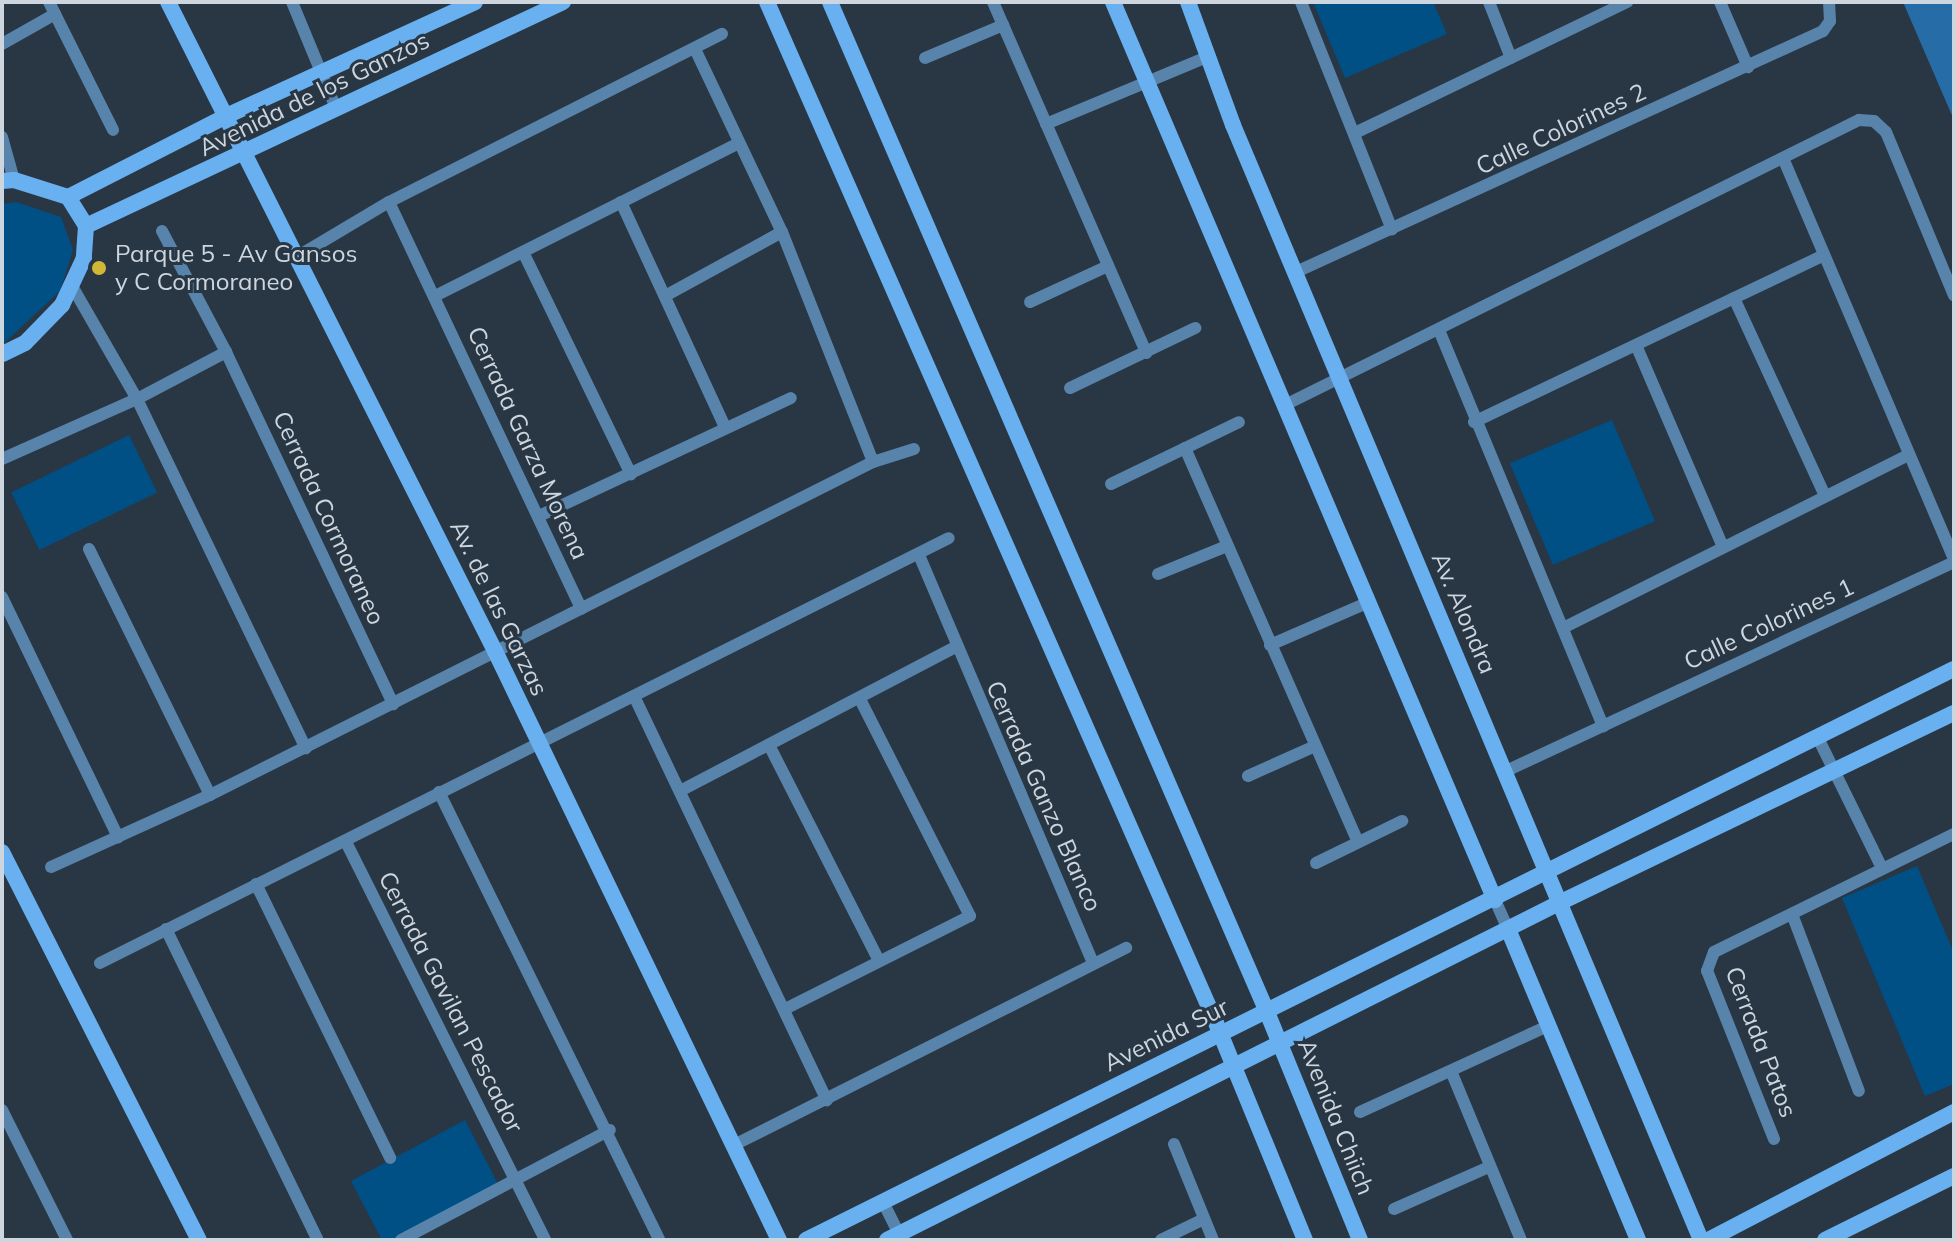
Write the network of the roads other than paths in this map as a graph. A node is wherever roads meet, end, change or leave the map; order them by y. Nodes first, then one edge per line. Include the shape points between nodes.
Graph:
1 (168, 2) edge
2 (292, 2) edge
3 (475, 2) edge
4 (563, 2) edge
5 (767, 2) edge
6 (830, 2) edge
7 (993, 2) edge
8 (1113, 2) edge
9 (1188, 2) edge
10 (1301, 2) edge
11 (1489, 2) edge
12 (1627, 2) edge
13 (1720, 2) edge
14 (1829, 2) edge
15 (1604, 7) edge
16 (52, 8) edge
17 (1003, 25) junction
18 (722, 34) dead end
19 (2, 44) edge
20 (695, 49) junction
21 (1209, 56) junction
22 (925, 58) dead end
23 (1511, 58) junction
24 (1748, 67) junction
25 (324, 73) junction
26 (1140, 85) junction
27 (336, 108) junction
28 (224, 117) junction
29 (1046, 124) junction
30 (113, 130) dead end
31 (1357, 132) junction
32 (2, 137) edge
33 (739, 143) junction
34 (244, 156) junction
35 (1783, 158) junction
36 (8, 180) edge
37 (68, 197) junction
38 (389, 202) junction
39 (621, 202) junction
40 (86, 226) junction
41 (1392, 230) junction
42 (162, 231) dead end
43 (782, 232) junction
44 (524, 254) junction
45 (1824, 255) junction
46 (295, 258) junction
47 (1108, 266) junction
48 (1303, 269) junction
49 (72, 286) junction
50 (1954, 295) edge
51 (435, 296) junction
52 (665, 296) junction
53 (1734, 298) junction
54 (1030, 302) dead end
55 (1195, 328) dead end
56 (1439, 330) junction
57 (1636, 345) junction
58 (226, 352) junction
59 (1146, 353) junction
60 (2, 354) edge
61 (1340, 380) junction
62 (1070, 388) dead end
63 (791, 398) dead end
64 (137, 399) junction
65 (1285, 405) junction
66 (1239, 422) dead end
67 (1474, 422) junction
68 (725, 427) junction
69 (1185, 448) junction
70 (914, 449) dead end
71 (1909, 455) junction
72 (2, 459) edge
73 (873, 462) junction
74 (631, 474) junction
75 (1111, 484) dead end
76 (1825, 496) junction
77 (539, 516) junction
78 (949, 538) dead end
79 (1227, 546) junction
80 (1723, 547) junction
81 (89, 549) dead end
82 (919, 555) junction
83 (1954, 560) edge
84 (1158, 574) dead end
85 (2, 597) edge
86 (1369, 602) junction
87 (581, 609) junction
88 (1563, 628) junction
89 (1270, 645) junction
90 (502, 647) junction
91 (955, 647) junction
92 (1954, 669) edge
93 (634, 696) junction
94 (860, 699) junction
95 (393, 704) junction
96 (1954, 713) edge
97 (1603, 726) junction
98 (1818, 738) junction
99 (769, 745) junction
100 (1315, 746) junction
101 (540, 747) junction
102 (306, 748) junction
103 (1834, 771) junction
104 (1504, 772) junction
105 (1248, 776) dead end
106 (680, 791) junction
107 (439, 792) junction
108 (210, 795) junction
109 (1402, 821) dead end
110 (1954, 834) edge
111 (118, 837) junction
112 (346, 842) junction
113 (1358, 842) junction
114 (2, 852) edge
115 (1316, 863) dead end
116 (51, 867) dead end
117 (1882, 868) junction
118 (1547, 875) junction
119 (256, 884) junction
120 (1495, 900) junction
121 (1559, 903) junction
122 (1792, 914) junction
123 (166, 929) junction
124 (1508, 929) junction
125 (1126, 948) dead end
126 (878, 959) junction
127 (100, 963) dead end
128 (1093, 963) junction
129 (785, 1009) junction
130 (1267, 1012) junction
131 (1546, 1027) junction
132 (1221, 1034) junction
133 (1280, 1044) junction
134 (1235, 1068) junction
135 (1451, 1071) junction
136 (1859, 1091) dead end
137 (827, 1100) junction
138 (2, 1110) edge
139 (1360, 1112) dead end
140 (1954, 1112) edge
141 (610, 1130) junction
142 (1774, 1139) dead end
143 (1174, 1144) dead end
144 (734, 1145) junction
145 (390, 1158) dead end
146 (1489, 1167) junction
147 (1954, 1176) edge
148 (517, 1183) junction
149 (883, 1202) junction
150 (1394, 1209) dead end
151 (1204, 1219) junction
152 (896, 1238) edge
153 (659, 1239) edge
154 (67, 1240) edge
155 (199, 1240) edge
156 (318, 1240) edge
157 (401, 1240) edge
158 (545, 1240) edge
159 (779, 1240) edge
160 (806, 1240) edge
161 (1161, 1240) edge
162 (1213, 1240) edge
163 (1305, 1240) edge
164 (1360, 1240) edge
165 (1521, 1240) edge
166 (1638, 1240) edge
167 (1701, 1240) edge
168 (1708, 1240) edge
169 (1825, 1240) edge

1 - 28 main road, Av. de las Garzas
2 - 25 street
3 - 25 main road, Avenida de los Ganzos
4 - 27 main road, Avenida de los Ganzos
5 - 132 main road
6 - 130 main road, Avenida Chiich
7 - 17 street
8 - 26 main road
9 - 21 main road, Av. Alondra
10 - 31 street
11 - 23 street
12 - 15 street
13 - 24 street
14 - 24 street, Calle Colorines 2 via 1830,21 1823,31
15 - 23 street
16 - 19 street
16 - 30 street
17 - 22 street
17 - 29 street
18 - 20 street
20 - 33 street
20 - 38 street
21 - 26 street
21 - 48 main road, Av. Alondra
23 - 31 street
24 - 41 street, Calle Colorines 2
25 - 27 street
25 - 28 main road, Avenida de los Ganzos
26 - 29 street
26 - 65 main road
27 - 34 main road, Avenida de los Ganzos
28 - 34 main road, Av. de las Garzas
28 - 37 main road, Avenida de los Ganzos
29 - 47 street
31 - 41 street
32 - 36 street
33 - 39 street
33 - 43 street
34 - 40 main road, Avenida de los Ganzos
34 - 46 main road, Av. de las Garzas
35 - 45 street, Calle Colorines 1
35 - 50 street via 1859,120 1874,121 1886,132
35 - 56 street
36 - 37 main road
37 - 40 main road
38 - 46 street
38 - 51 street, Cerrada Garza Morena
39 - 44 street
39 - 52 street
40 - 49 main road via 84,258
41 - 48 street, Calle Colorines 2
42 - 58 street, Cerrada Cormoraneo
43 - 52 street
43 - 73 street
44 - 51 street
44 - 74 street
45 - 53 street
45 - 71 street, Calle Colorines 1
46 - 90 main road, Av. de las Garzas
47 - 54 street
47 - 59 street
48 - 61 main road, Av. Alondra
49 - 60 main road via 62,305 25,343
49 - 64 street
51 - 77 street, Cerrada Garza Morena
52 - 68 street
53 - 57 street
53 - 76 street
55 - 59 street
56 - 61 street
56 - 67 street
57 - 67 street
57 - 80 street
58 - 64 street
58 - 95 street, Cerrada Cormoraneo
59 - 62 street
61 - 65 street
61 - 104 main road, Av. Alondra
63 - 68 street
64 - 72 street
64 - 102 street
65 - 86 main road
66 - 69 street
67 - 88 street
68 - 74 street
69 - 75 street
69 - 79 street
70 - 73 street
71 - 76 street
71 - 83 street, Calle Colorines 1
73 - 87 street
74 - 77 street
76 - 80 street
77 - 87 street, Cerrada Garza Morena
78 - 82 street
79 - 84 street
79 - 89 street
80 - 88 street
81 - 108 street
82 - 91 street, Cerrada Ganzo Blanco
82 - 93 street
83 - 97 street, Calle Colorines 1
85 - 111 street
86 - 89 street
86 - 120 main road
87 - 90 street
88 - 97 street
89 - 100 street
90 - 95 street
90 - 101 main road, Av. de las Garzas
91 - 94 street
91 - 128 street, Cerrada Ganzo Blanco
92 - 98 main road, Avenida Sur
93 - 101 street
93 - 106 street
94 - 99 street
94 - 126 street via 970,916
95 - 102 street
96 - 103 main road
97 - 104 street, Calle Colorines 1
98 - 103 street
98 - 118 main road, Avenida Sur
99 - 106 street
99 - 126 street
100 - 105 street
100 - 113 street
101 - 107 street
101 - 144 main road, Av. de las Garzas
102 - 108 street
103 - 117 street
103 - 121 main road
104 - 118 main road, Av. Alondra
106 - 129 street
107 - 112 street
107 - 141 street
108 - 111 street
109 - 113 street
110 - 117 street, Cerrada Patos
111 - 116 street
112 - 119 street
112 - 148 street, Cerrada Gavilan Pescador
113 - 115 street
114 - 155 main road
117 - 122 street, Cerrada Patos
118 - 120 main road, Avenida Sur
118 - 121 main road, Av. Alondra
119 - 123 street
119 - 145 street
120 - 124 street
120 - 130 main road, Avenida Sur
121 - 124 main road
121 - 167 main road, Av. Alondra
122 - 136 street
122 - 142 street, Cerrada Patos via 1714,952 1707,971
123 - 127 street
123 - 156 street
124 - 131 main road
124 - 133 main road
125 - 128 street
126 - 129 street
128 - 137 street
129 - 137 street
130 - 132 main road, Avenida Sur
130 - 133 main road, Avenida Chiich
131 - 135 street
131 - 166 main road
132 - 134 main road
132 - 149 main road, Avenida Sur
133 - 134 main road
133 - 164 main road, Avenida Chiich
134 - 152 main road
134 - 163 main road
135 - 139 street
135 - 146 street
137 - 144 street
138 - 154 street
140 - 168 main road
141 - 148 street
141 - 153 street
143 - 151 street
144 - 159 main road, Av. de las Garzas
146 - 150 street
146 - 165 street
147 - 169 main road
148 - 157 street
148 - 158 street, Cerrada Gavilan Pescador
149 - 152 street
149 - 160 main road, Avenida Sur
151 - 161 street
151 - 162 street

